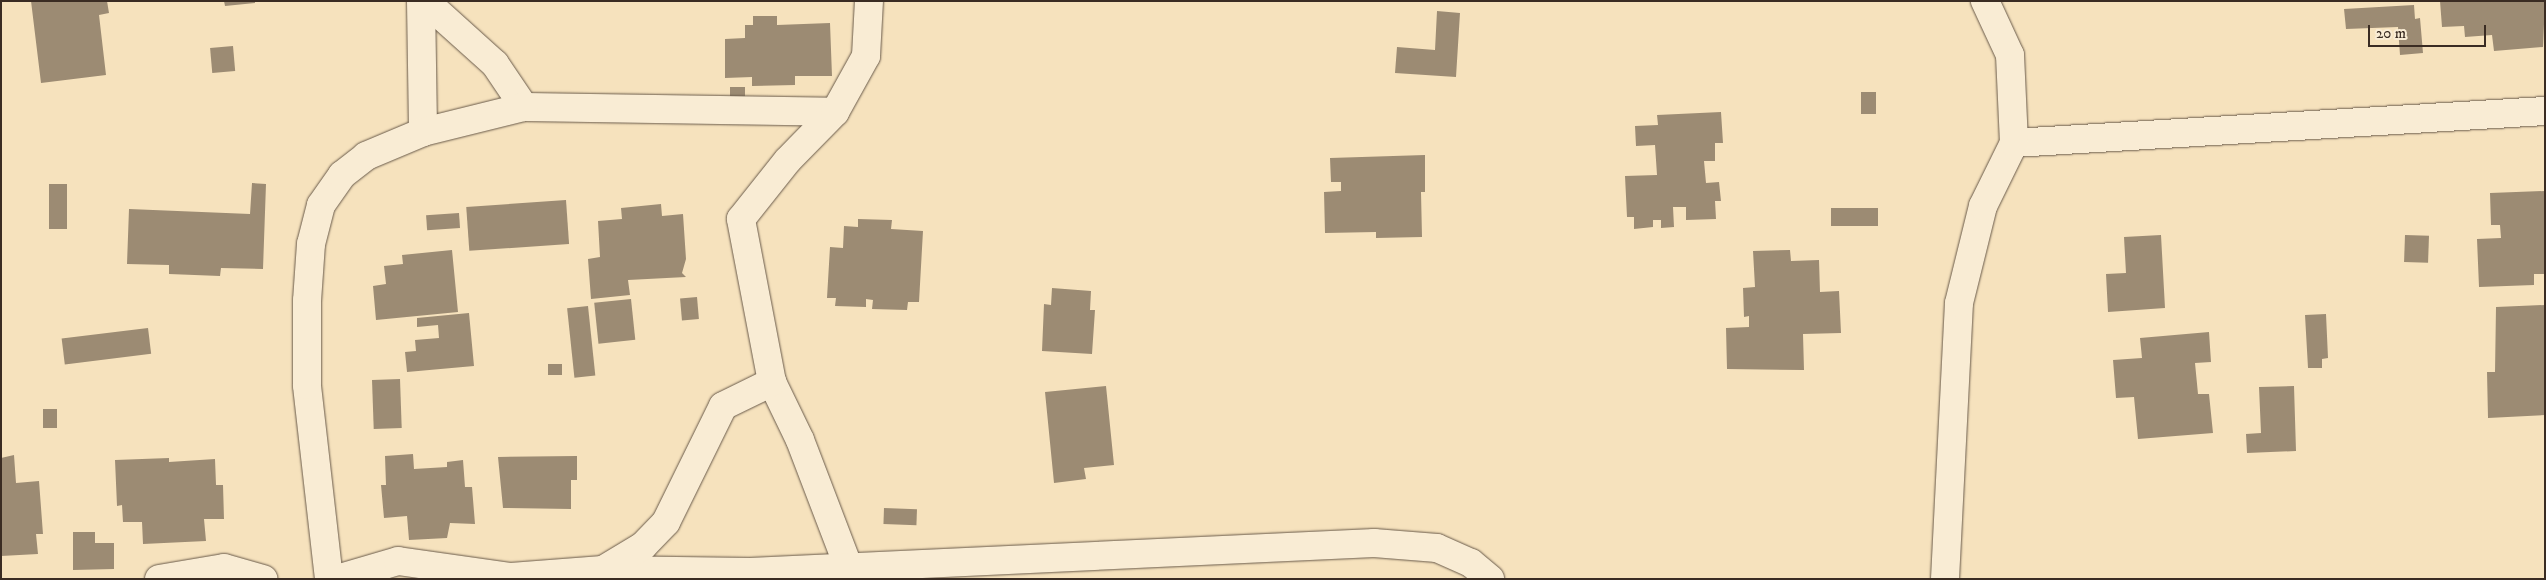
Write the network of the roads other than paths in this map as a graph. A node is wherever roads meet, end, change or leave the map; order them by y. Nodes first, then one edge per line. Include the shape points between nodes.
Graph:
1 (421, 1) edge
2 (425, 1) edge
3 (869, 1) edge
4 (1985, 1) edge
5 (524, 107) junction
6 (2545, 110) edge
7 (835, 112) junction
8 (423, 132) junction
9 (2014, 143) junction
10 (772, 382) junction
11 (603, 570) junction
12 (850, 573) edge
13 (703, 575) edge
14 (159, 579) edge
15 (263, 579) edge
16 (329, 579) edge
17 (338, 579) edge
18 (1490, 579) edge
19 (1944, 579) edge

1 - 8 street
2 - 5 street via 495,64
3 - 7 street via 866,56
4 - 9 street via 2010,55
5 - 7 street
5 - 8 street
6 - 9 street
7 - 10 street via 788,160 741,219
8 - 16 street via 366,156 353,165 330,190 316,220 307,301 307,385
9 - 19 street via 1983,206 1959,303
10 - 11 street via 723,406 666,522 643,546
10 - 12 street via 800,440
11 - 13 street
11 - 17 street via 511,577 398,561
12 - 13 street
12 - 18 street via 1374,543 1436,548 1472,563
14 - 15 street via 224,568

